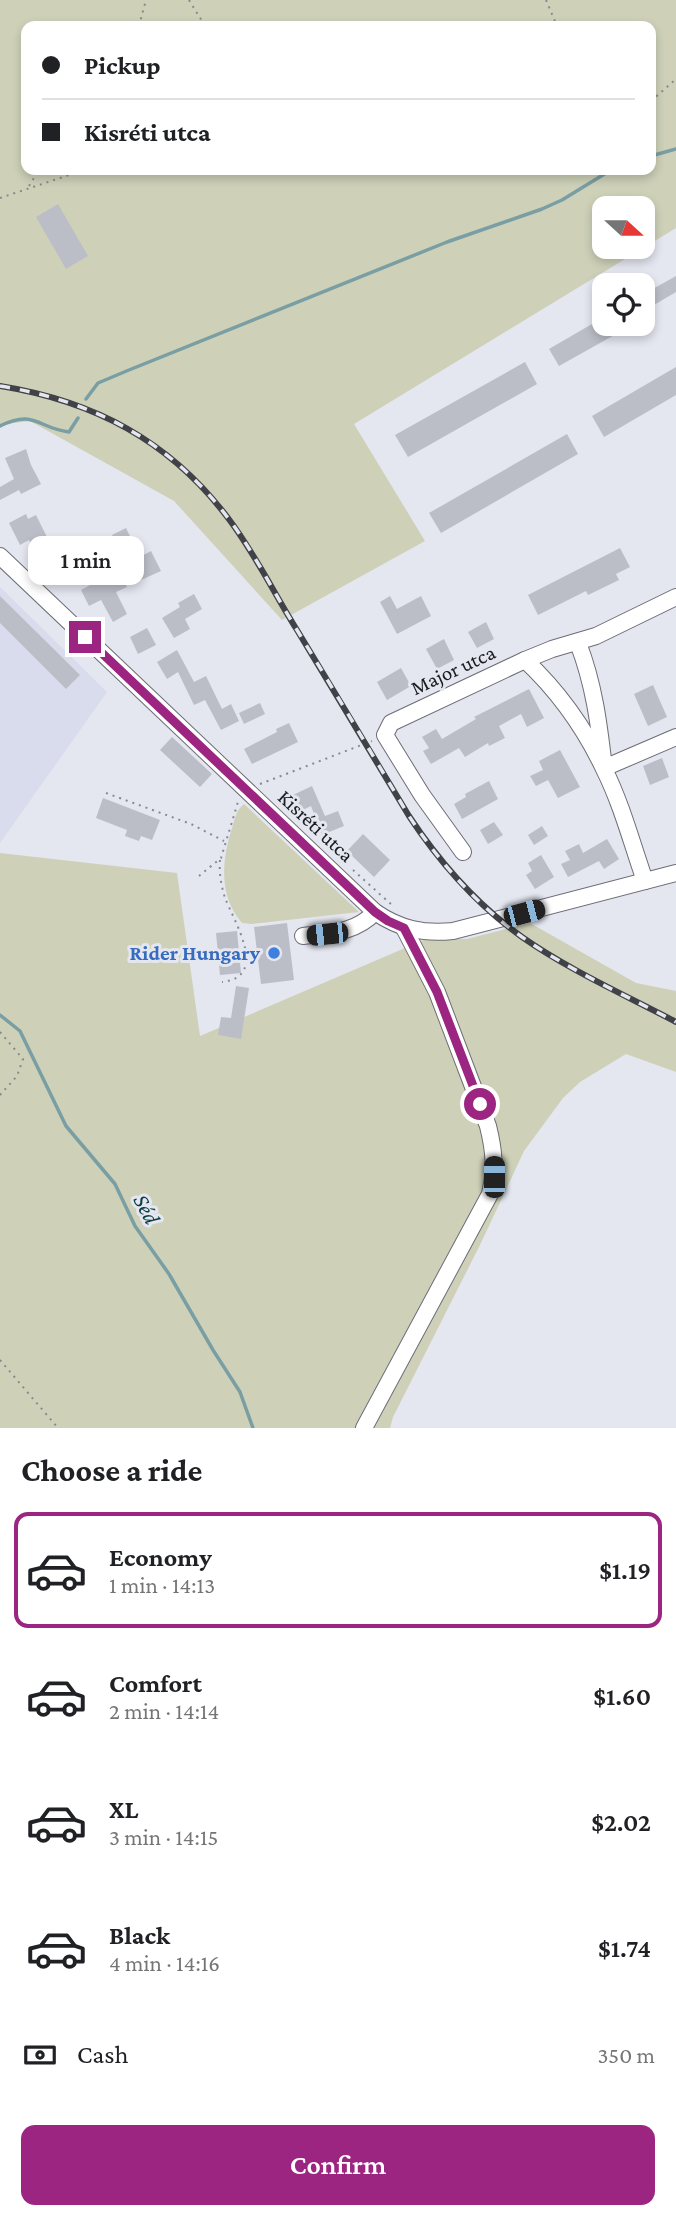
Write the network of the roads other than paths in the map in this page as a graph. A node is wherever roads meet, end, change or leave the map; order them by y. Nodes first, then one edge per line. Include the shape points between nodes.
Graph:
1 (3, 565) edge
2 (676, 597) edge
3 (578, 643) junction
4 (525, 660) junction
5 (676, 737) edge
6 (604, 768) junction
7 (463, 852) dead end
8 (676, 873) edge
9 (645, 881) junction
10 (375, 912) junction
11 (404, 928) junction
12 (303, 936) dead end
13 (364, 1428) edge

1 - 10 street, Kisréti utca
2 - 3 street, Major utca
3 - 4 street, Major utca
3 - 6 street via 595,695
4 - 6 street via 549,682
4 - 7 street, Major utca via 391,723 385,734
5 - 6 street
6 - 9 street
8 - 9 street, Kisréti utca
9 - 11 street, Kisréti utca via 474,927 439,933
10 - 11 street, Kisréti utca
10 - 12 street via 348,931
11 - 13 street via 437,992 488,1126 494,1177 490,1194

